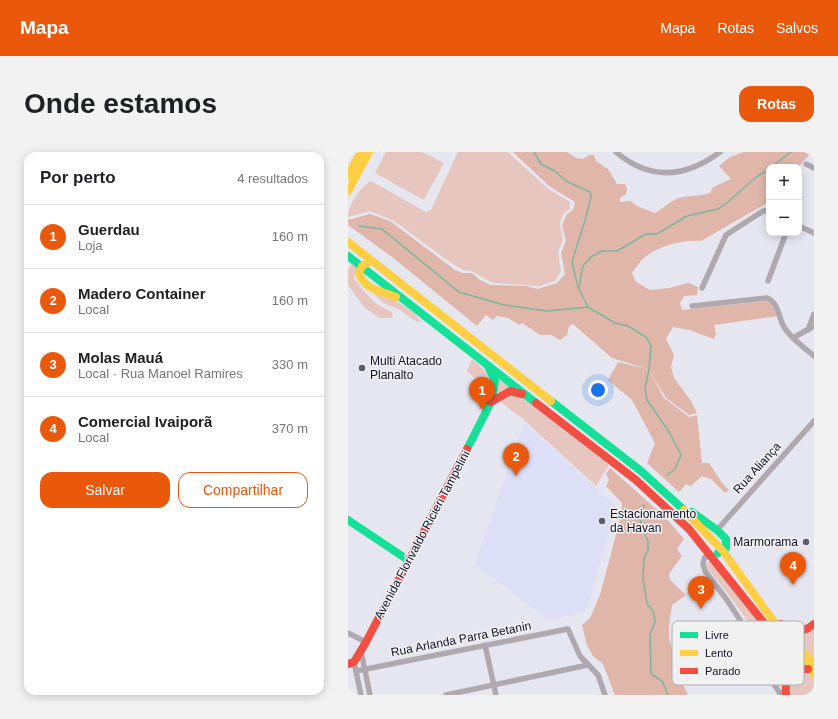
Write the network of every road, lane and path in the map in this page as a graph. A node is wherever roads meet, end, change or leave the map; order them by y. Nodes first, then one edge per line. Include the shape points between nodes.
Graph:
1 (360, 152) edge
2 (369, 152) edge
3 (616, 152) edge
4 (720, 152) edge
5 (806, 164) dead end
6 (814, 168) edge
7 (348, 175) edge
8 (348, 191) edge
9 (766, 212) edge
10 (802, 227) edge
11 (814, 233) edge
12 (785, 236) edge
13 (348, 238) edge
14 (348, 242) edge
15 (360, 251) junction
16 (348, 256) edge
17 (362, 266) junction
18 (386, 273) junction
19 (768, 281) dead end
20 (702, 288) dead end
21 (692, 306) dead end
22 (420, 312) junction
23 (814, 314) edge
24 (814, 326) edge
25 (808, 330) junction
26 (793, 338) junction
27 (814, 356) edge
28 (487, 364) junction
29 (528, 397) junction
30 (491, 402) junction
31 (814, 422) edge
32 (669, 495) junction
33 (348, 520) edge
34 (718, 530) junction
35 (716, 553) junction
36 (408, 560) junction
37 (757, 598) junction
38 (741, 621) edge
39 (763, 621) edge
40 (775, 621) edge
41 (779, 621) edge
42 (814, 624) edge
43 (804, 631) edge
44 (348, 633) edge
45 (366, 642) junction
46 (485, 645) junction
47 (361, 651) junction
48 (804, 658) edge
49 (804, 661) edge
50 (351, 663) edge
51 (588, 665) junction
52 (812, 669) edge
53 (364, 670) junction
54 (356, 671) junction
55 (494, 685) junction
56 (775, 685) edge
57 (361, 695) edge
58 (370, 695) edge
59 (446, 695) edge
60 (496, 695) edge
61 (605, 695) edge
62 (781, 695) edge

1 - 7 main road
2 - 8 main road
3 - 4 street via 640,167 672,173 689,170
5 - 6 street
9 - 20 street via 726,235
10 - 11 street
12 - 19 street
13 - 15 main road
14 - 15 main road
15 - 18 main road
16 - 17 main road
17 - 18 main road via 371,264
17 - 22 main road
17 - 22 main road via 359,278 364,284
18 - 32 main road
21 - 26 street via 767,298 776,304 783,325
22 - 28 main road
23 - 25 street
24 - 25 street
25 - 26 street
26 - 27 street
28 - 29 main road
28 - 30 main road, Avenida Florivaldo Ricieri Tampelini via 495,381
29 - 30 main road, Avenida Florivaldo Ricieri Tampelini via 510,390
29 - 35 main road via 636,480
30 - 36 main road, Avenida Florivaldo Ricieri Tampelini
31 - 34 street, Rua Aliança
32 - 34 main road
32 - 35 main road
33 - 36 main road
34 - 35 main road via 726,539 726,548
35 - 37 main road
35 - 38 street via 706,557 703,563 705,571
35 - 39 main road
36 - 45 main road, Avenida Florivaldo Ricieri Tampelini
37 - 40 main road
37 - 41 main road
42 - 43 main road
44 - 45 street
45 - 47 main road, Avenida Florivaldo Ricieri Tampelini
46 - 51 street, Rua Arlanda Parra Betanin via 564,629 570,630 580,656
46 - 53 street, Rua Arlanda Parra Betanin
46 - 55 street
47 - 50 main road, Avenida Florivaldo Ricieri Tampelini
47 - 53 street
48 - 52 main road
49 - 52 main road
50 - 54 street
51 - 55 street
51 - 61 street via 598,675
53 - 54 street, Rua Arlanda Parra Betanin
53 - 58 street
54 - 57 street
55 - 59 street
55 - 60 street
56 - 62 street

